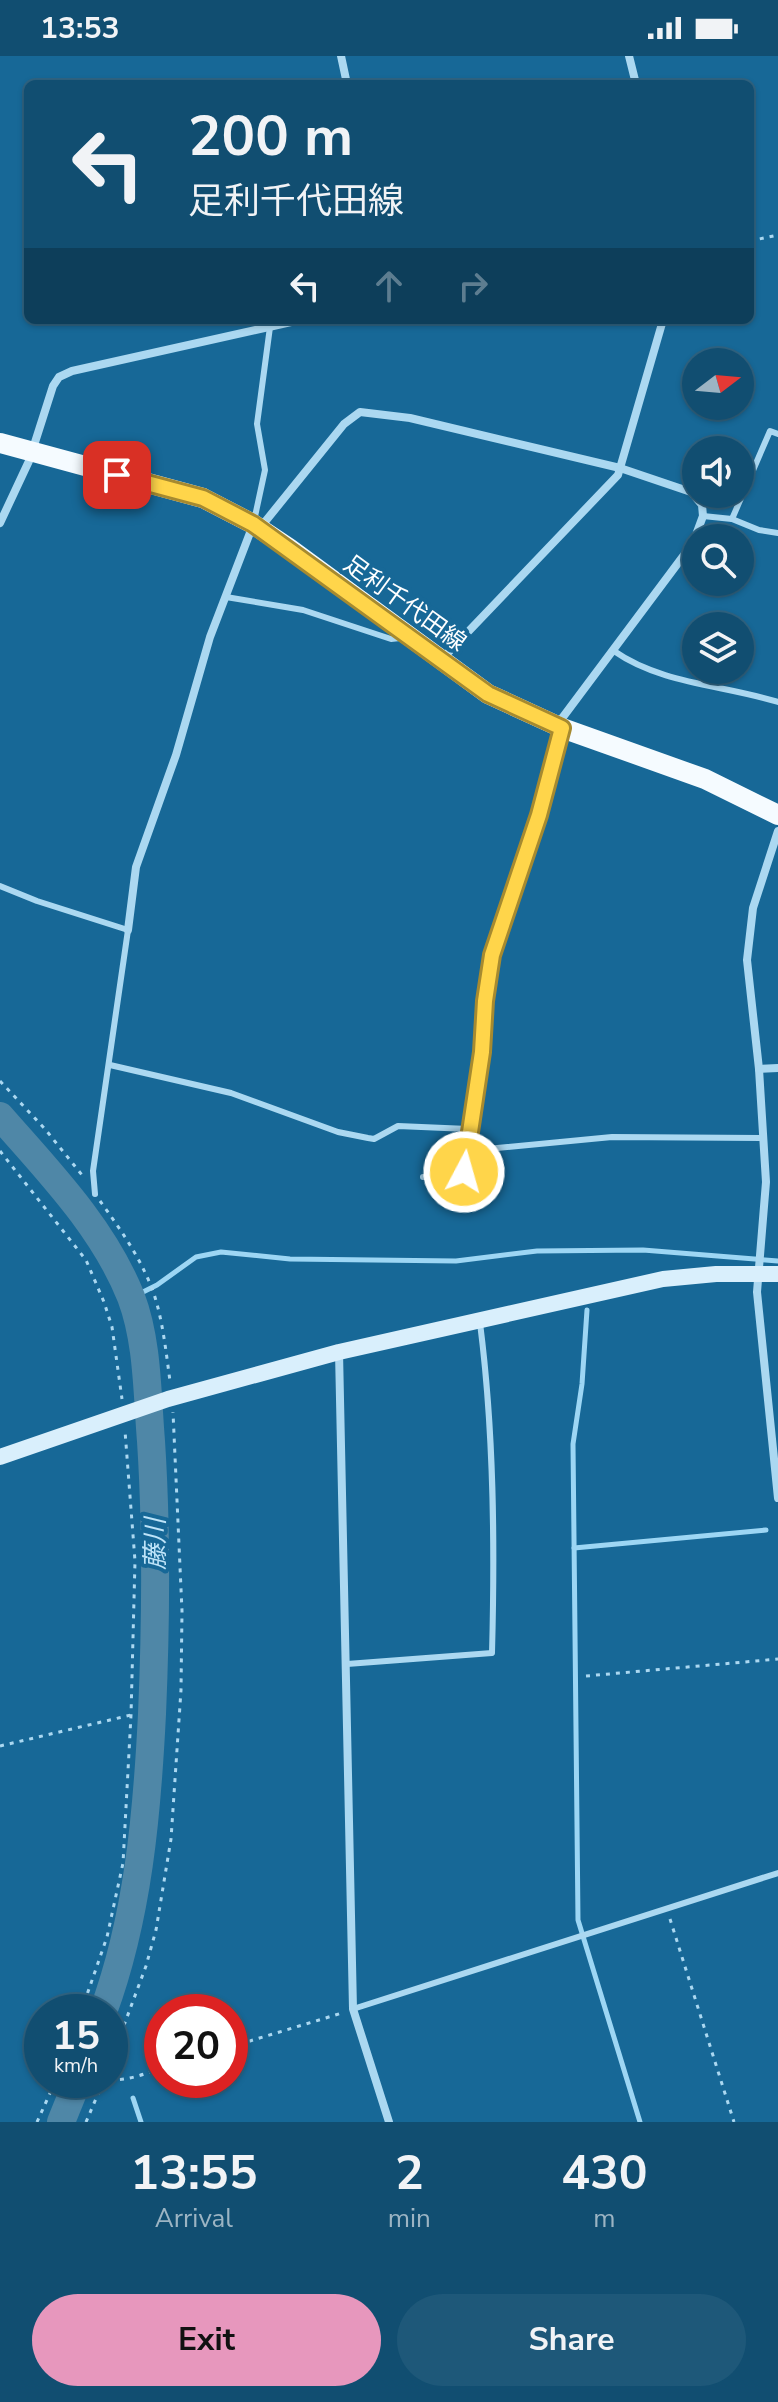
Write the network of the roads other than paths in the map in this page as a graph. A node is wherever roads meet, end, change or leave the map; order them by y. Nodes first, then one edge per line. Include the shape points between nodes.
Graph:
1 (341, 56) edge
2 (629, 56) edge
3 (346, 80) edge
4 (635, 80) edge
5 (283, 324) edge
6 (662, 324) edge
7 (270, 327) junction
8 (778, 434) edge
9 (0, 443) edge
10 (32, 452) junction
11 (620, 468) junction
12 (703, 516) junction
13 (732, 519) junction
14 (0, 523) edge
15 (256, 526) junction
16 (778, 533) edge
17 (226, 597) junction
18 (408, 638) junction
19 (614, 651) junction
20 (440, 661) junction
21 (778, 702) edge
22 (559, 727) junction
23 (778, 815) edge
24 (778, 831) edge
25 (0, 886) edge
26 (128, 930) junction
27 (110, 1065) junction
28 (778, 1068) edge
29 (759, 1069) junction
30 (468, 1129) junction
31 (761, 1138) junction
32 (466, 1151) junction
33 (423, 1177) dead end
34 (95, 1194) road end
35 (760, 1272) junction
36 (778, 1274) edge
37 (480, 1319) junction
38 (339, 1352) junction
39 (0, 1457) edge
40 (778, 1498) edge
41 (347, 1664) junction
42 (778, 1873) edge
43 (353, 2009) junction
44 (389, 2122) edge

1 - 3 street
2 - 4 street
5 - 7 street
6 - 11 street
7 - 10 street via 59,377
7 - 15 lane via 257,424 265,470
8 - 13 lane via 770,431
9 - 10 main road, 足利千代田線
10 - 14 street
10 - 15 main road, 足利千代田線 via 203,498
11 - 12 street via 691,492 702,505
11 - 15 street via 410,418 360,412
11 - 20 street
12 - 13 lane
12 - 19 street via 693,543
13 - 16 lane
15 - 17 street
15 - 18 main road, 足利千代田線
17 - 18 lane via 303,610 391,639
17 - 26 street via 136,867
18 - 20 main road, 足利千代田線
19 - 21 lane via 657,672
19 - 22 street
20 - 22 main road, 足利千代田線 via 488,694
22 - 23 main road, 足利千代田線 via 705,779
22 - 30 street via 539,815 492,955
24 - 29 street via 753,908 747,960
25 - 26 lane
26 - 27 lane
27 - 30 lane via 231,1093 368,1138 398,1126
27 - 34 lane via 93,1171
28 - 29 street
29 - 31 street
30 - 32 lane
31 - 32 lane via 612,1137
31 - 35 street via 766,1182
32 - 33 lane via 462,1176
35 - 36 street
35 - 37 street via 663,1279
35 - 40 street via 757,1292
37 - 38 street
37 - 41 lane via 495,1571 492,1653
38 - 39 street via 170,1399
38 - 41 street
41 - 43 street
42 - 43 lane
43 - 44 street

